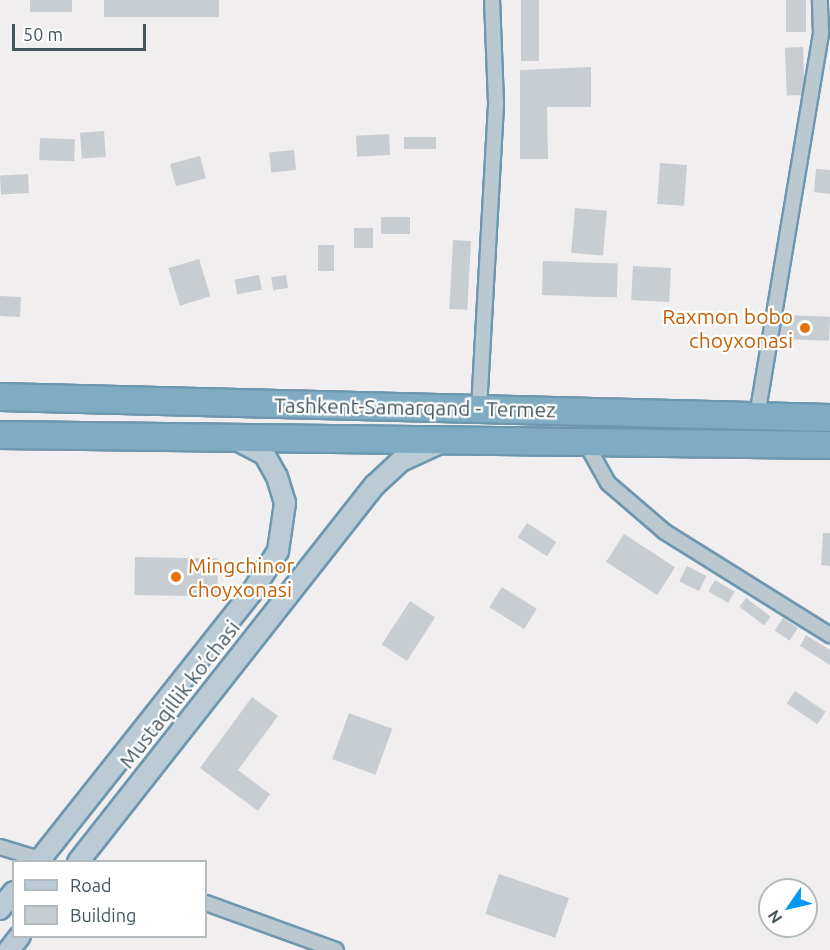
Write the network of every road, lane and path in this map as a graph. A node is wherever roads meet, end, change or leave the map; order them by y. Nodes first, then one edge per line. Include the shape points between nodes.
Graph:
1 (492, 0) edge
2 (820, 0) edge
3 (825, 34) edge
4 (0, 397) edge
5 (479, 409) junction
6 (757, 416) junction
7 (830, 418) edge
8 (0, 435) edge
9 (216, 436) junction
10 (486, 438) junction
11 (583, 438) junction
12 (830, 445) edge
13 (830, 635) edge
14 (0, 847) edge
15 (42, 860) edge
16 (83, 860) edge
17 (12, 894) edge
18 (207, 903) edge
19 (0, 909) edge
20 (18, 938) edge
21 (9, 950) edge
22 (336, 950) edge

1 - 5 street via 496,103
2 - 3 street
3 - 6 street
4 - 5 highway, Tashkent-Samarqand - Termez
5 - 6 highway, Tashkent-Samarqand - Termez
6 - 7 highway, Tashkent-Samarqand - Termez
8 - 9 highway, Tashkent-Samarqand - Termez
9 - 10 highway, Tashkent-Samarqand - Termez
9 - 15 main road, Mustaqillik ko’chasi via 254,447 272,465 285,503 278,551 252,592
10 - 11 highway, Tashkent-Samarqand - Termez
10 - 16 main road, Mustaqillik ko’chasi via 416,452 375,485
11 - 12 highway, Tashkent-Samarqand - Termez
11 - 13 street via 608,483 665,532
14 - 15 street
17 - 19 main road
18 - 22 street
20 - 21 main road

